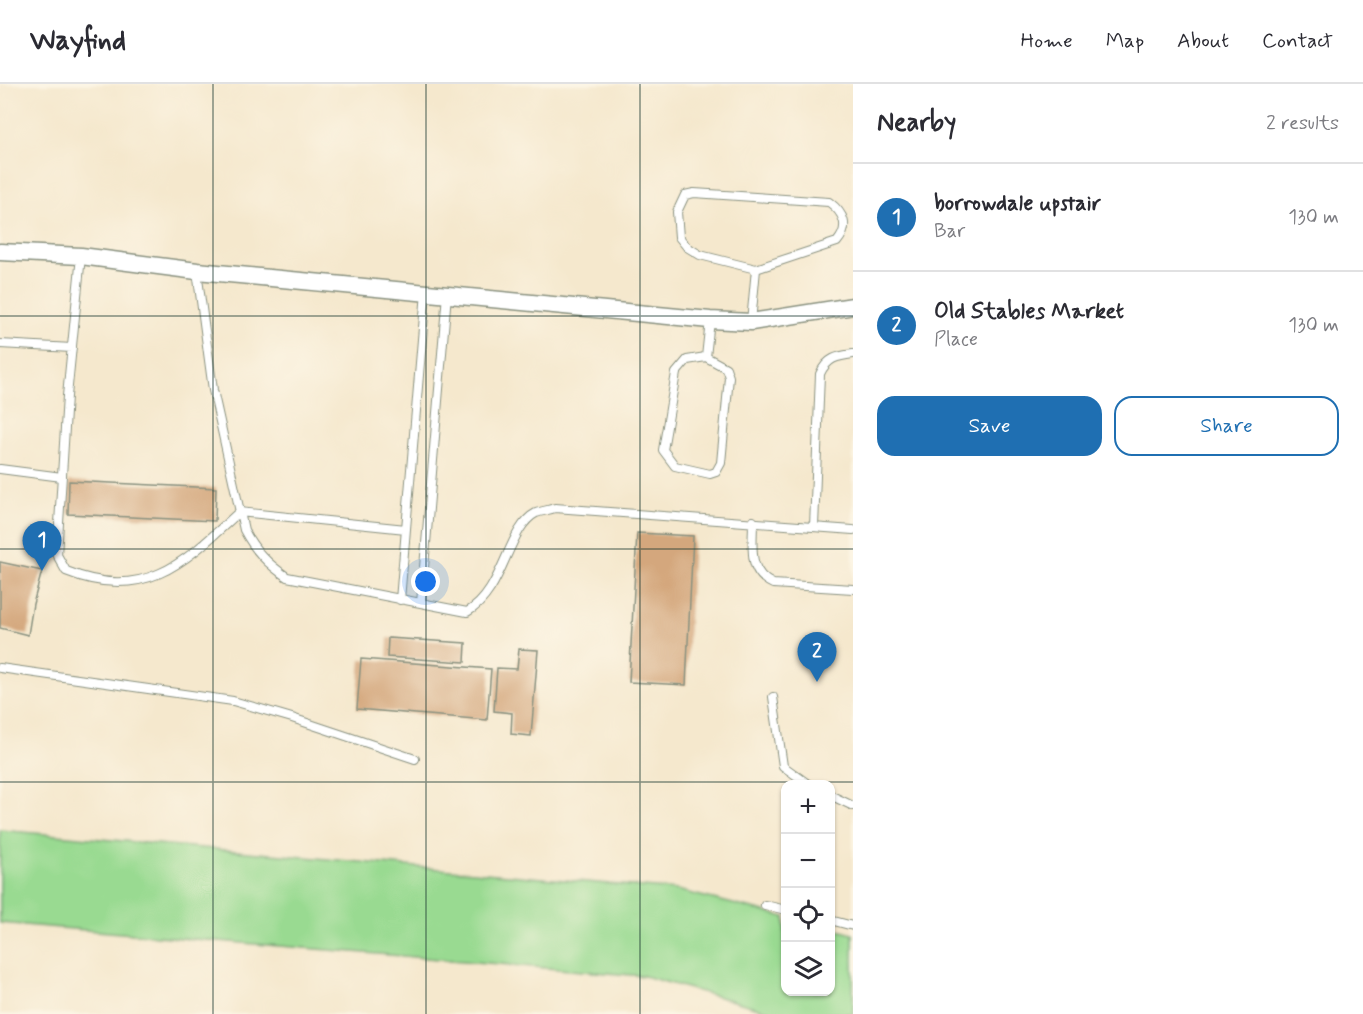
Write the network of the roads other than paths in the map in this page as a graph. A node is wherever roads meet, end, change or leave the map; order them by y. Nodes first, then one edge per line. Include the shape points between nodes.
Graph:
1 (0, 252) edge
2 (81, 256) junction
3 (756, 269) junction
4 (197, 271) junction
5 (426, 292) junction
6 (447, 294) junction
7 (853, 306) edge
8 (710, 320) junction
9 (751, 322) junction
10 (0, 344) edge
11 (72, 348) junction
12 (853, 354) edge
13 (706, 357) junction
14 (0, 469) edge
15 (62, 477) junction
16 (239, 512) junction
17 (753, 521) junction
18 (814, 527) junction
19 (406, 530) junction
20 (853, 530) edge
21 (853, 589) edge
22 (400, 600) junction
23 (421, 603) junction
24 (0, 668) edge
25 (773, 697) dead end
26 (415, 759) dead end
27 (802, 780) edge
28 (835, 797) edge
29 (853, 806) edge
30 (765, 905) dead end
31 (781, 909) edge
32 (835, 922) edge
33 (853, 926) edge

1 - 2 street
2 - 4 street
2 - 11 lane
3 - 3 lane via 700,255 687,247 678,237 677,212 685,195 829,202 840,210 843,234 837,242
3 - 9 lane
4 - 5 street
4 - 16 lane via 214,399
5 - 6 street
5 - 19 lane
6 - 8 street
6 - 23 lane
7 - 9 street
8 - 9 street
8 - 13 lane
10 - 11 lane
11 - 15 lane
12 - 18 lane via 834,357 820,374
13 - 13 lane via 718,361 729,377 721,462 711,474 675,466 663,450 675,373 687,360
14 - 15 lane
15 - 16 lane via 57,555 66,571 85,578 127,581 164,574 192,556
16 - 19 lane
16 - 22 lane via 252,545 287,578
17 - 18 lane
17 - 21 lane via 753,566 762,579 773,584
17 - 23 lane via 555,508 535,514 520,531 480,606 467,612
18 - 20 lane
19 - 22 lane
22 - 23 lane
24 - 26 lane via 233,702
25 - 27 lane via 783,766
28 - 29 lane
30 - 31 lane
32 - 33 lane

